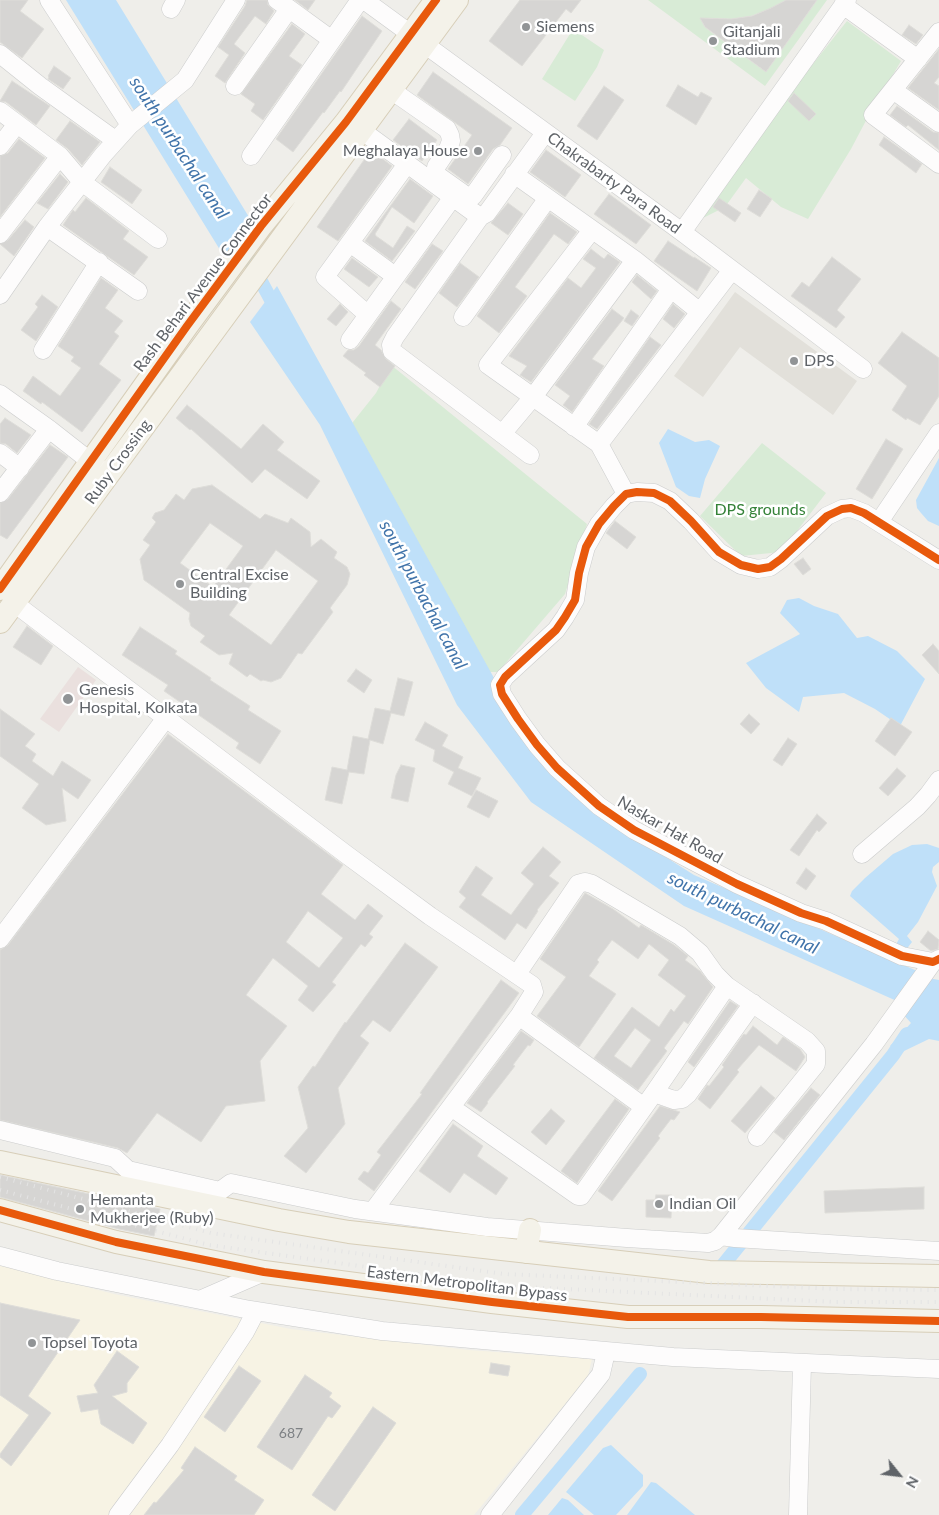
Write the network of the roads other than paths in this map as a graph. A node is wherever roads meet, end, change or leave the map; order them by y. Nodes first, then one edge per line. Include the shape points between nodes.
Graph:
1 (49, 0) edge
2 (236, 0) edge
3 (362, 0) edge
4 (436, 0) edge
5 (457, 0) edge
6 (845, 2) edge
7 (283, 5) edge
8 (939, 32) edge
9 (418, 39) junction
10 (332, 40) junction
11 (0, 54) edge
12 (918, 59) junction
13 (235, 86) dead end
14 (391, 90) junction
15 (892, 90) junction
16 (0, 111) edge
17 (939, 123) edge
18 (17, 124) junction
19 (130, 125) junction
20 (361, 130) junction
21 (545, 133) junction
22 (115, 140) junction
23 (0, 146) edge
24 (502, 155) dead end
25 (60, 156) junction
26 (251, 156) dead end
27 (407, 164) junction
28 (939, 164) edge
29 (514, 174) junction
30 (82, 182) junction
31 (453, 197) junction
32 (548, 198) junction
33 (480, 217) junction
34 (47, 227) junction
35 (592, 230) junction
36 (682, 232) junction
37 (0, 234) edge
38 (158, 239) dead end
39 (350, 243) junction
40 (634, 260) junction
41 (99, 262) junction
42 (732, 270) junction
43 (395, 276) junction
44 (671, 289) junction
45 (138, 291) dead end
46 (0, 295) edge
47 (235, 301) joint
48 (700, 312) junction
49 (368, 315) junction
50 (463, 317) dead end
51 (350, 340) dead end
52 (43, 350) dead end
53 (863, 369) dead end
54 (0, 394) edge
55 (533, 397) junction
56 (574, 427) junction
57 (49, 429) junction
58 (939, 433) edge
59 (502, 434) junction
60 (598, 444) junction
61 (0, 453) edge
62 (530, 455) dead end
63 (90, 461) junction
64 (20, 468) junction
65 (108, 476) junction
66 (0, 493) edge
67 (626, 494) junction
68 (879, 522) junction
69 (939, 560) edge
70 (7, 596) edge
71 (0, 622) edge
72 (166, 718) junction
73 (939, 780) edge
74 (862, 854) dead end
75 (2, 933) edge
76 (936, 961) edge
77 (517, 974) junction
78 (727, 986) junction
79 (753, 1003) junction
80 (519, 1016) junction
81 (649, 1100) junction
82 (451, 1107) junction
83 (0, 1130) edge
84 (757, 1137) dead end
85 (0, 1162) edge
86 (0, 1210) edge
87 (364, 1210) junction
88 (349, 1232) junction
89 (728, 1237) junction
90 (528, 1241) junction
91 (939, 1251) edge
92 (0, 1256) edge
93 (264, 1272) junction
94 (939, 1276) edge
95 (202, 1299) junction
96 (256, 1311) junction
97 (939, 1321) edge
98 (606, 1352) junction
99 (802, 1364) junction
100 (939, 1369) edge
101 (126, 1512) edge
102 (490, 1515) edge
103 (798, 1515) edge

1 - 19 street
2 - 19 street via 182,82
3 - 9 street, Chakrabarty Para Road
3 - 10 street
4 - 9 main road, Rash Behari Avenue Connector
5 - 9 main road, Rash Behari Avenue Connector
6 - 12 street
6 - 36 street
7 - 10 street
7 - 13 street
8 - 12 street
9 - 14 main road, Rash Behari Avenue Connector
9 - 21 street, Chakrabarty Para Road
9 - 63 main road, Rash Behari Avenue Connector via 261,226
10 - 26 street
11 - 22 street
12 - 15 street
14 - 20 main road, Rash Behari Avenue Connector
14 - 24 street via 447,129 451,141 436,172 468,197 474,196
15 - 17 street
15 - 28 street via 873,115
16 - 18 street
18 - 23 street
18 - 25 street
19 - 22 street
20 - 27 street
20 - 47 main road, Rash Behari Avenue Connector
21 - 29 street
21 - 36 street, Chakrabarty Para Road
22 - 30 street
25 - 30 street
25 - 37 street
27 - 31 street
27 - 39 street
29 - 32 street
29 - 33 street via 487,213
30 - 34 street
30 - 38 street
31 - 33 street
31 - 43 street
32 - 35 street
32 - 50 street
33 - 59 street via 391,345 392,351
34 - 41 street
34 - 46 street
35 - 40 street
35 - 55 street via 488,365
36 - 42 street, Chakrabarty Para Road
39 - 43 street
39 - 49 street via 324,278
40 - 44 street
40 - 55 street
41 - 45 street
41 - 52 street
42 - 48 street
42 - 53 street, Chakrabarty Para Road
43 - 49 street
44 - 48 street
44 - 56 street
47 - 65 main road, Ruby Crossing
48 - 60 street
49 - 51 street
54 - 57 street
55 - 56 street
55 - 59 street
56 - 60 street
57 - 63 street
57 - 64 street
58 - 68 street
59 - 62 street
60 - 67 street
61 - 64 street
63 - 65 street
63 - 70 main road, Rash Behari Avenue Connector
64 - 66 street
65 - 70 main road, Ruby Crossing
67 - 68 street via 654,493 670,501 719,552 741,565 758,569 770,567 781,560 828,516 842,508 851,508
67 - 76 street, Naskar Hat Road via 599,524 586,547 575,600 565,617 500,686 514,713 557,768 599,806 634,830 783,905 902,956
68 - 69 street
70 - 71 main road, Ruby Crossing
70 - 72 street
72 - 75 street
72 - 77 street via 346,855
73 - 74 street via 917,807
76 - 89 street
77 - 78 street via 578,884 585,882 693,945
77 - 80 street via 532,985 534,992
78 - 79 street
78 - 81 street
79 - 81 street via 688,1094 674,1100
79 - 84 street via 807,1041 816,1052 816,1064
80 - 81 street
80 - 82 street
81 - 82 street via 581,1196
82 - 87 street
83 - 87 street via 115,1158 128,1170 146,1175 220,1191 231,1183
85 - 88 main road
86 - 93 main road, Eastern Metropolitan Bypass via 116,1242
87 - 88 street
87 - 90 street via 488,1226
88 - 90 main road
89 - 90 street via 708,1243 627,1238
89 - 91 street
90 - 94 main road via 709,1272
92 - 95 street
93 - 95 street
93 - 97 main road, Eastern Metropolitan Bypass via 628,1317
95 - 96 street
96 - 98 street via 382,1331
96 - 101 street
98 - 99 street
98 - 102 street via 601,1374
99 - 100 street
99 - 103 street

